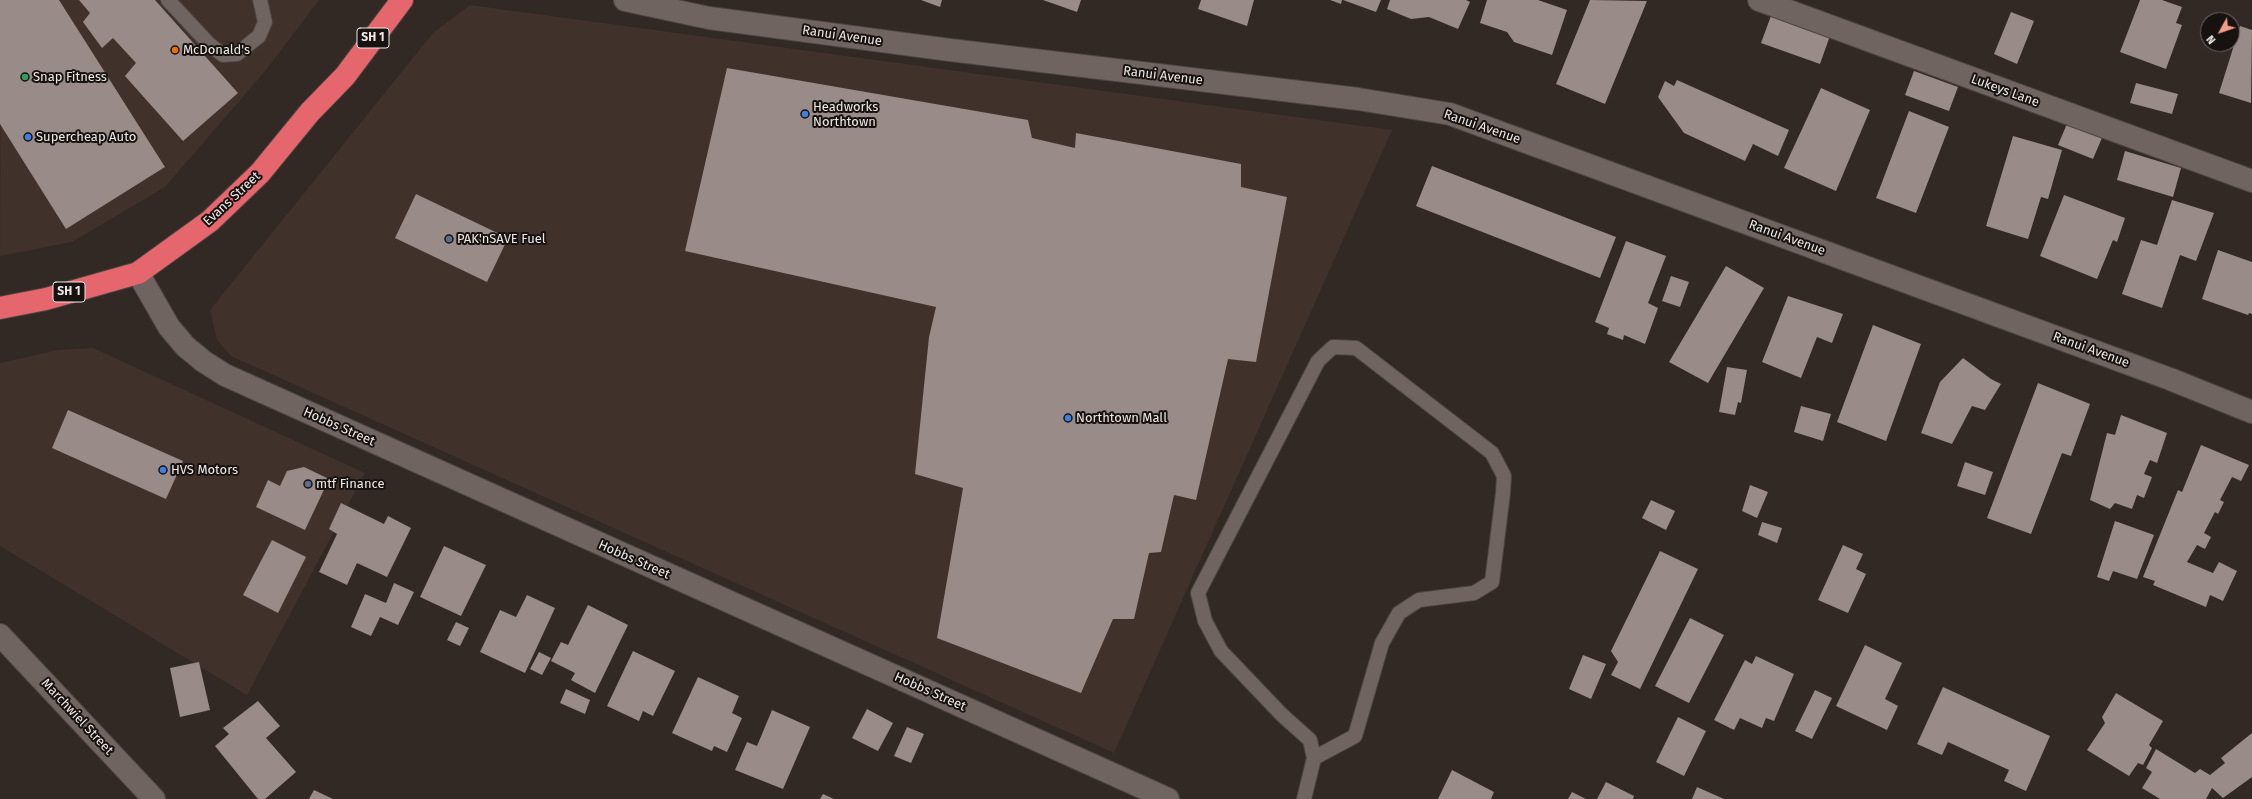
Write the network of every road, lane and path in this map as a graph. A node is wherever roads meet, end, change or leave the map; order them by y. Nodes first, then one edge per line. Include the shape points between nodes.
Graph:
1 (168, 0) edge
2 (260, 0) edge
3 (402, 0) edge
4 (625, 0) edge
5 (1759, 0) edge
6 (657, 4) edge
7 (2252, 181) edge
8 (138, 274) junction
9 (0, 308) edge
10 (2252, 412) edge
11 (0, 635) edge
12 (1314, 758) junction
13 (154, 799) edge
14 (1168, 799) edge
15 (1304, 799) edge

1 - 2 lane via 209,44 223,55 237,54 259,36 265,22
3 - 8 highway, Evans Street / SH 1 via 345,76 310,112 236,198 210,221
4 - 6 street, Ranui Avenue
5 - 7 street, Lukeys Lane
6 - 10 street, Ranui Avenue via 709,18 1358,99 1450,114 2163,376
8 - 9 highway, Evans Street / SH 1 via 46,299
8 - 14 street, Hobbs Street via 165,321 186,346 225,375
11 - 13 street, Marchwiel Street
12 - 12 lane via 1310,740 1282,715 1221,651 1205,621 1198,593 1318,361 1333,347 1356,348 1492,453 1504,476 1503,493 1492,582 1474,593 1419,600 1399,613 1382,643 1355,736
12 - 15 lane

